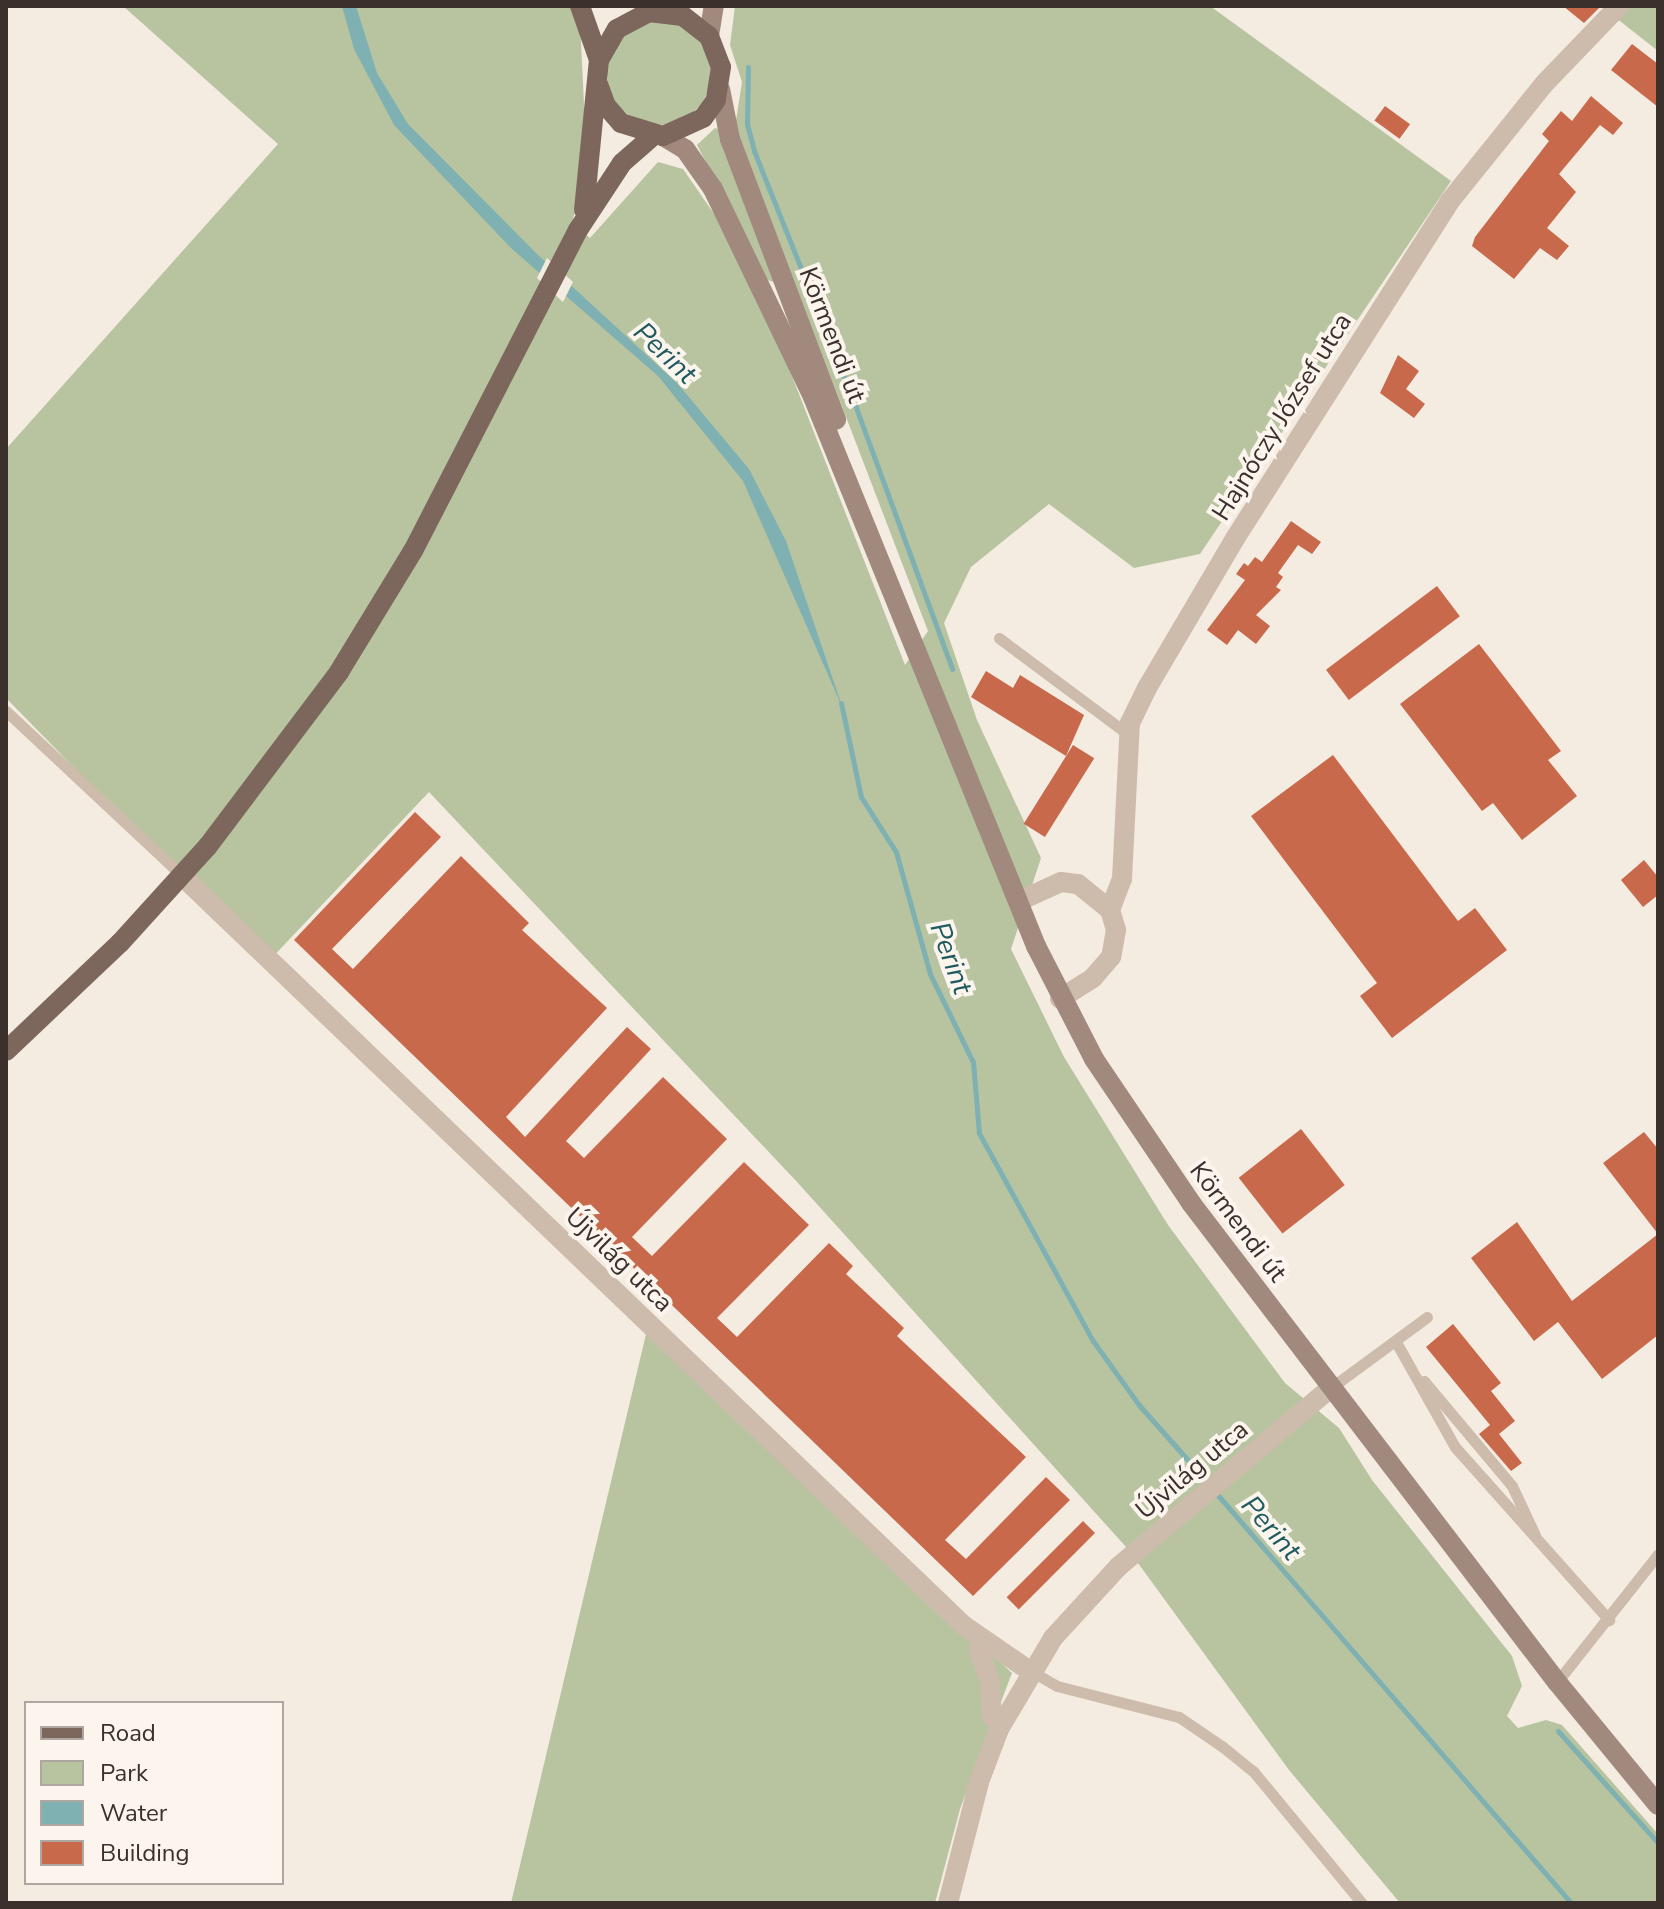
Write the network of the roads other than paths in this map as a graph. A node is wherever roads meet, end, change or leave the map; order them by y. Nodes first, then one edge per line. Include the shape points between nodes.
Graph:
1 (580, 6) edge
2 (714, 6) edge
3 (1619, 6) edge
4 (654, 9) edge
5 (709, 36) junction
6 (599, 60) junction
7 (598, 84) junction
8 (720, 89) junction
9 (658, 136) junction
10 (578, 230) junction
11 (896, 599) junction
12 (999, 638) dead end
13 (6, 711) edge
14 (1128, 734) junction
15 (181, 875) junction
16 (1017, 902) junction
17 (1110, 910) junction
18 (1060, 999) junction
19 (6, 1051) edge
20 (1427, 1317) dead end
21 (1396, 1342) junction
22 (1405, 1359) junction
23 (1332, 1387) junction
24 (1541, 1546) junction
25 (1658, 1554) edge
26 (1609, 1620) junction
27 (979, 1651) dead end
28 (1030, 1671) junction
29 (1557, 1682) junction
30 (992, 1717) dead end
31 (1658, 1805) edge
32 (948, 1903) edge
33 (1362, 1903) edge

1 - 6 main road
2 - 5 street
3 - 14 street, Hajnóczy József utca via 1544,84 1450,201 1236,537 1141,699
4 - 5 main road via 693,21
4 - 6 main road via 617,29
5 - 8 main road via 719,56
6 - 7 main road
7 - 9 main road via 606,106 621,123
7 - 10 main road via 589,186
8 - 9 main road via 703,118
8 - 11 street, Körmendi út via 730,139 832,408
9 - 10 main road via 617,169
9 - 11 street, Körmendi út via 685,149 721,204 813,397
10 - 15 main road via 413,551 346,661 282,752
11 - 16 street, Körmendi út
12 - 14 lane
13 - 15 lane
14 - 17 street, Hajnóczy József utca via 1122,879
15 - 19 main road via 89,974
15 - 28 street, Újvilág utca via 963,1625
16 - 17 street via 1061,882 1078,884
16 - 18 street, Körmendi út
17 - 18 street via 1116,930 1111,957 1093,978
18 - 23 street, Körmendi út via 1160,1162
20 - 21 lane
21 - 22 lane
21 - 23 lane
22 - 24 lane via 1455,1447
22 - 24 lane via 1512,1486
23 - 28 street, Újvilág utca via 1082,1603
23 - 29 street, Körmendi út
24 - 26 lane
25 - 26 lane
26 - 29 lane
27 - 30 street via 990,1682
28 - 32 street, Újvilág utca via 979,1782
28 - 33 lane via 1057,1686 1179,1717 1253,1771
29 - 31 street, Körmendi út

